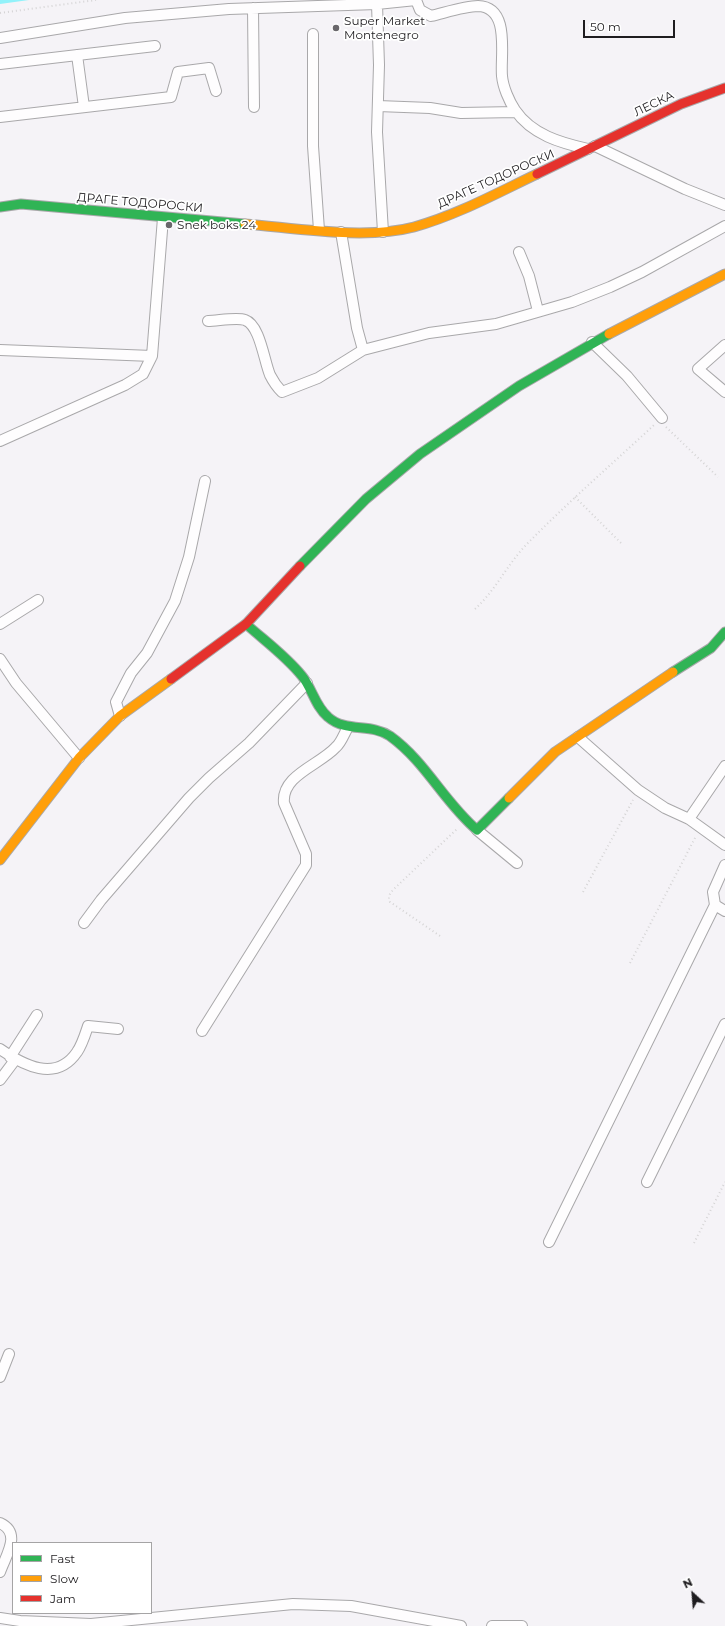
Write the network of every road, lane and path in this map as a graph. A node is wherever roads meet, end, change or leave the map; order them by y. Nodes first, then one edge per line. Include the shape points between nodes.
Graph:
1 (96, 0) edge
2 (416, 0) edge
3 (377, 4) junction
4 (253, 8) junction
5 (0, 13) edge
6 (313, 34) dead end
7 (0, 38) edge
8 (155, 46) dead end
9 (77, 55) junction
10 (0, 64) edge
11 (725, 88) edge
12 (216, 91) dead end
13 (378, 106) junction
14 (84, 107) junction
15 (254, 107) dead end
16 (516, 112) junction
17 (0, 117) edge
18 (592, 148) junction
19 (725, 205) edge
20 (0, 207) edge
21 (163, 218) junction
22 (725, 226) edge
23 (319, 230) junction
24 (342, 232) junction
25 (383, 232) junction
26 (519, 252) dead end
27 (725, 274) edge
28 (538, 311) junction
29 (208, 321) dead end
30 (592, 342) junction
31 (725, 345) edge
32 (0, 350) edge
33 (362, 350) junction
34 (152, 356) junction
35 (725, 392) edge
36 (662, 418) junction
37 (0, 441) edge
38 (718, 477) dead end
39 (205, 481) dead end
40 (575, 497) junction
41 (622, 544) dead end
42 (38, 600) dead end
43 (475, 609) dead end
44 (0, 624) edge
45 (246, 624) junction
46 (725, 632) edge
47 (0, 659) edge
48 (307, 683) junction
49 (120, 716) junction
50 (347, 728) junction
51 (578, 737) junction
52 (79, 758) junction
53 (725, 766) edge
54 (638, 790) junction
55 (688, 819) junction
56 (465, 821) junction
57 (701, 827) junction
58 (477, 830) junction
59 (725, 845) edge
60 (0, 860) edge
61 (517, 863) dead end
62 (725, 865) edge
63 (583, 892) dead end
64 (715, 905) junction
65 (725, 911) edge
66 (84, 923) dead end
67 (440, 936) dead end
68 (630, 963) dead end
69 (37, 1015) dead end
70 (725, 1024) edge
71 (118, 1029) dead end
72 (202, 1031) dead end
73 (0, 1049) edge
74 (13, 1058) junction
75 (0, 1080) edge
76 (647, 1182) dead end
77 (725, 1182) edge
78 (549, 1242) dead end
79 (694, 1243) dead end
80 (9, 1354) dead end
81 (0, 1377) edge
82 (0, 1523) edge
83 (0, 1572) edge
84 (0, 1618) edge
85 (461, 1626) edge
86 (492, 1626) edge
87 (522, 1626) edge

1 - 5 path
2 - 3 street
2 - 16 street via 420,10 431,16 479,6 490,10 498,17 501,26 502,77
3 - 4 street
3 - 13 street
4 - 7 street via 125,18
4 - 15 street
6 - 23 street via 313,146
8 - 9 street
9 - 10 street
9 - 14 street
11 - 18 street, ЛЕСКА via 681,104
12 - 14 street via 209,68 178,72 171,97
13 - 16 street via 430,108 461,113
13 - 25 street via 377,132
14 - 17 street
16 - 18 street via 538,133 566,144
18 - 19 street
18 - 25 street, ДРАГЕ ТОДОРОСКИ via 468,207 414,227
20 - 21 street, ДРАГЕ ТОДОРОСКИ via 21,204
21 - 23 street, ДРАГЕ ТОДОРОСКИ
21 - 34 street
22 - 28 street via 610,287
23 - 24 street, ДРАГЕ ТОДОРОСКИ
24 - 25 street, ДРАГЕ ТОДОРОСКИ
24 - 33 street
26 - 28 street via 533,286
27 - 30 street
28 - 33 street via 496,324 429,333
29 - 33 street via 242,319 250,322 260,341 270,374 282,392 318,378
30 - 36 street via 628,376
30 - 45 street via 519,386 420,454 366,499
31 - 35 street via 698,370
32 - 34 street
34 - 37 street via 143,374 125,385 101,398
36 - 38 path via 666,429
36 - 40 path
39 - 49 street via 189,557 175,601 116,702
40 - 41 path
40 - 43 path via 517,555
42 - 44 street
45 - 48 street via 291,663
45 - 49 street
46 - 51 street via 711,648
47 - 52 street via 16,683
48 - 50 street via 328,717
48 - 66 street via 249,743 189,798
49 - 52 street
50 - 56 street via 386,733 410,753
50 - 72 street via 337,747 293,779 283,796 306,854 306,865
51 - 54 street
51 - 58 street via 555,752
52 - 60 street
53 - 55 street
54 - 55 street via 665,808
54 - 63 path
55 - 57 street
56 - 58 street
56 - 67 path via 395,888 388,899
57 - 59 street
57 - 68 path
58 - 61 street
62 - 64 street via 713,892
64 - 65 street
64 - 78 street
69 - 74 street
70 - 76 street
71 - 74 street via 88,1026 77,1052 71,1059 55,1067 36,1069
73 - 74 street
74 - 75 street
77 - 79 path
80 - 81 street
82 - 83 street via 12,1531
84 - 85 street via 91,1624 293,1604 351,1606
86 - 87 street

